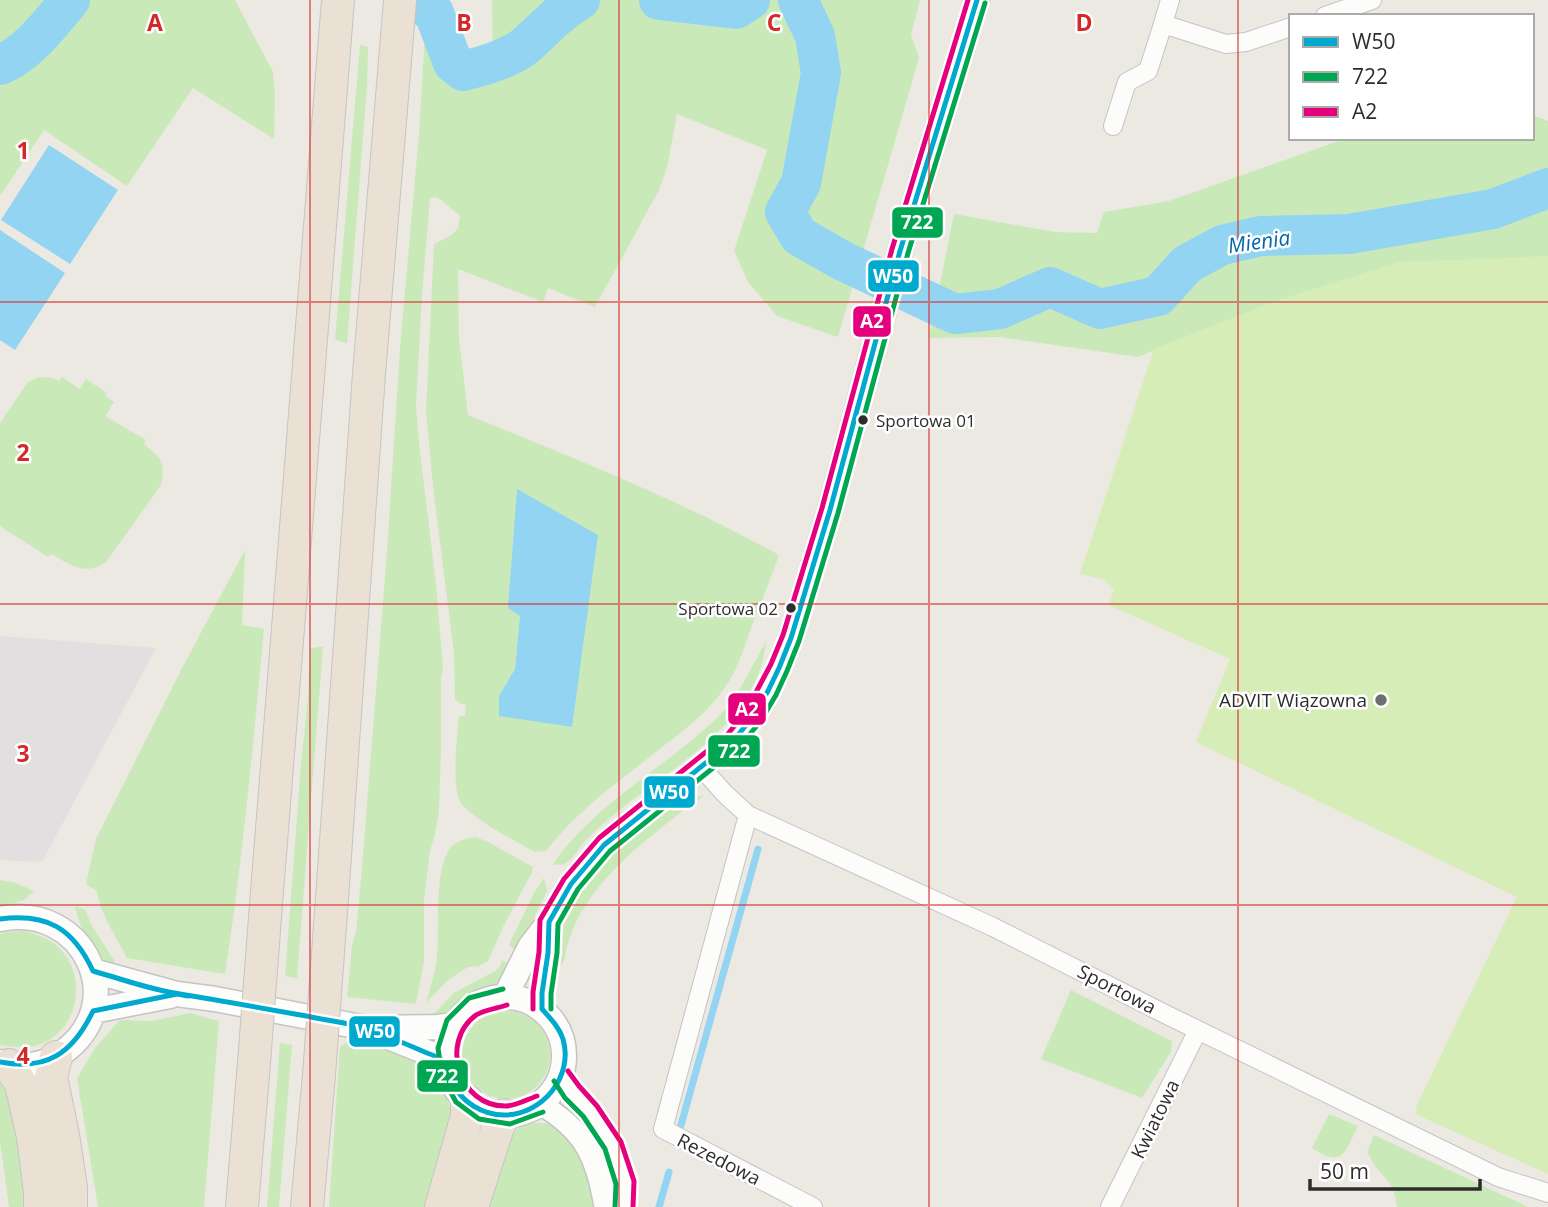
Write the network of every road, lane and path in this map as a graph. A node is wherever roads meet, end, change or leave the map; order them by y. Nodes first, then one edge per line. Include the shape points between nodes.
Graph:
1 (338, 0) edge
2 (400, 0) edge
3 (977, 0) edge
4 (1170, 0) edge
5 (1372, 0) edge
6 (1331, 14) edge
7 (1163, 24) junction
8 (1289, 28) edge
9 (1113, 126) dead end
10 (700, 766) junction
11 (748, 814) junction
12 (0, 919) edge
13 (549, 922) junction
14 (93, 971) junction
15 (177, 994) junction
16 (505, 997) junction
17 (542, 1009) junction
18 (93, 1011) junction
19 (455, 1025) junction
20 (366, 1028) junction
21 (1198, 1030) junction
22 (56, 1057) junction
23 (5, 1064) edge
24 (447, 1064) junction
25 (561, 1076) junction
26 (467, 1101) junction
27 (540, 1104) junction
28 (504, 1115) junction
29 (1548, 1193) edge
30 (40, 1207) edge
31 (71, 1207) edge
32 (242, 1207) edge
33 (307, 1207) edge
34 (441, 1207) edge
35 (472, 1207) edge
36 (605, 1207) edge
37 (624, 1207) edge
38 (813, 1207) edge
39 (1110, 1207) edge

1 - 32 highway, bridge
2 - 33 highway, bridge
3 - 10 main road via 900,251 791,638 757,709 733,741
4 - 7 street
5 - 6 street
7 - 8 street via 1226,44
7 - 9 street via 1148,71 1127,82
10 - 11 street, Sportowa
10 - 13 main road via 604,845 571,884
11 - 21 street, Sportowa via 993,927
11 - 38 street, Rezedowa via 663,1129
12 - 14 main road via 28,916 63,929 82,948
13 - 16 main road via 530,947
13 - 17 main road
14 - 15 main road
14 - 18 main road
15 - 18 main road
15 - 20 main road
16 - 17 main road
16 - 19 main road via 476,1004
17 - 25 main road via 563,1040
18 - 22 main road via 79,1038
19 - 20 main road
19 - 24 main road via 447,1044
20 - 24 main road
21 - 29 street, Sportowa via 1498,1177
21 - 39 street, Kwiatowa
22 - 23 main road via 33,1065
22 - 31 highway via 51,1077
23 - 30 highway via 21,1084 33,1137
24 - 26 main road via 453,1084
25 - 27 main road
25 - 37 street via 613,1145 625,1183
26 - 28 main road via 487,1113
26 - 34 highway via 467,1116
27 - 28 main road via 523,1113
27 - 36 street via 582,1138 597,1168
28 - 35 highway

